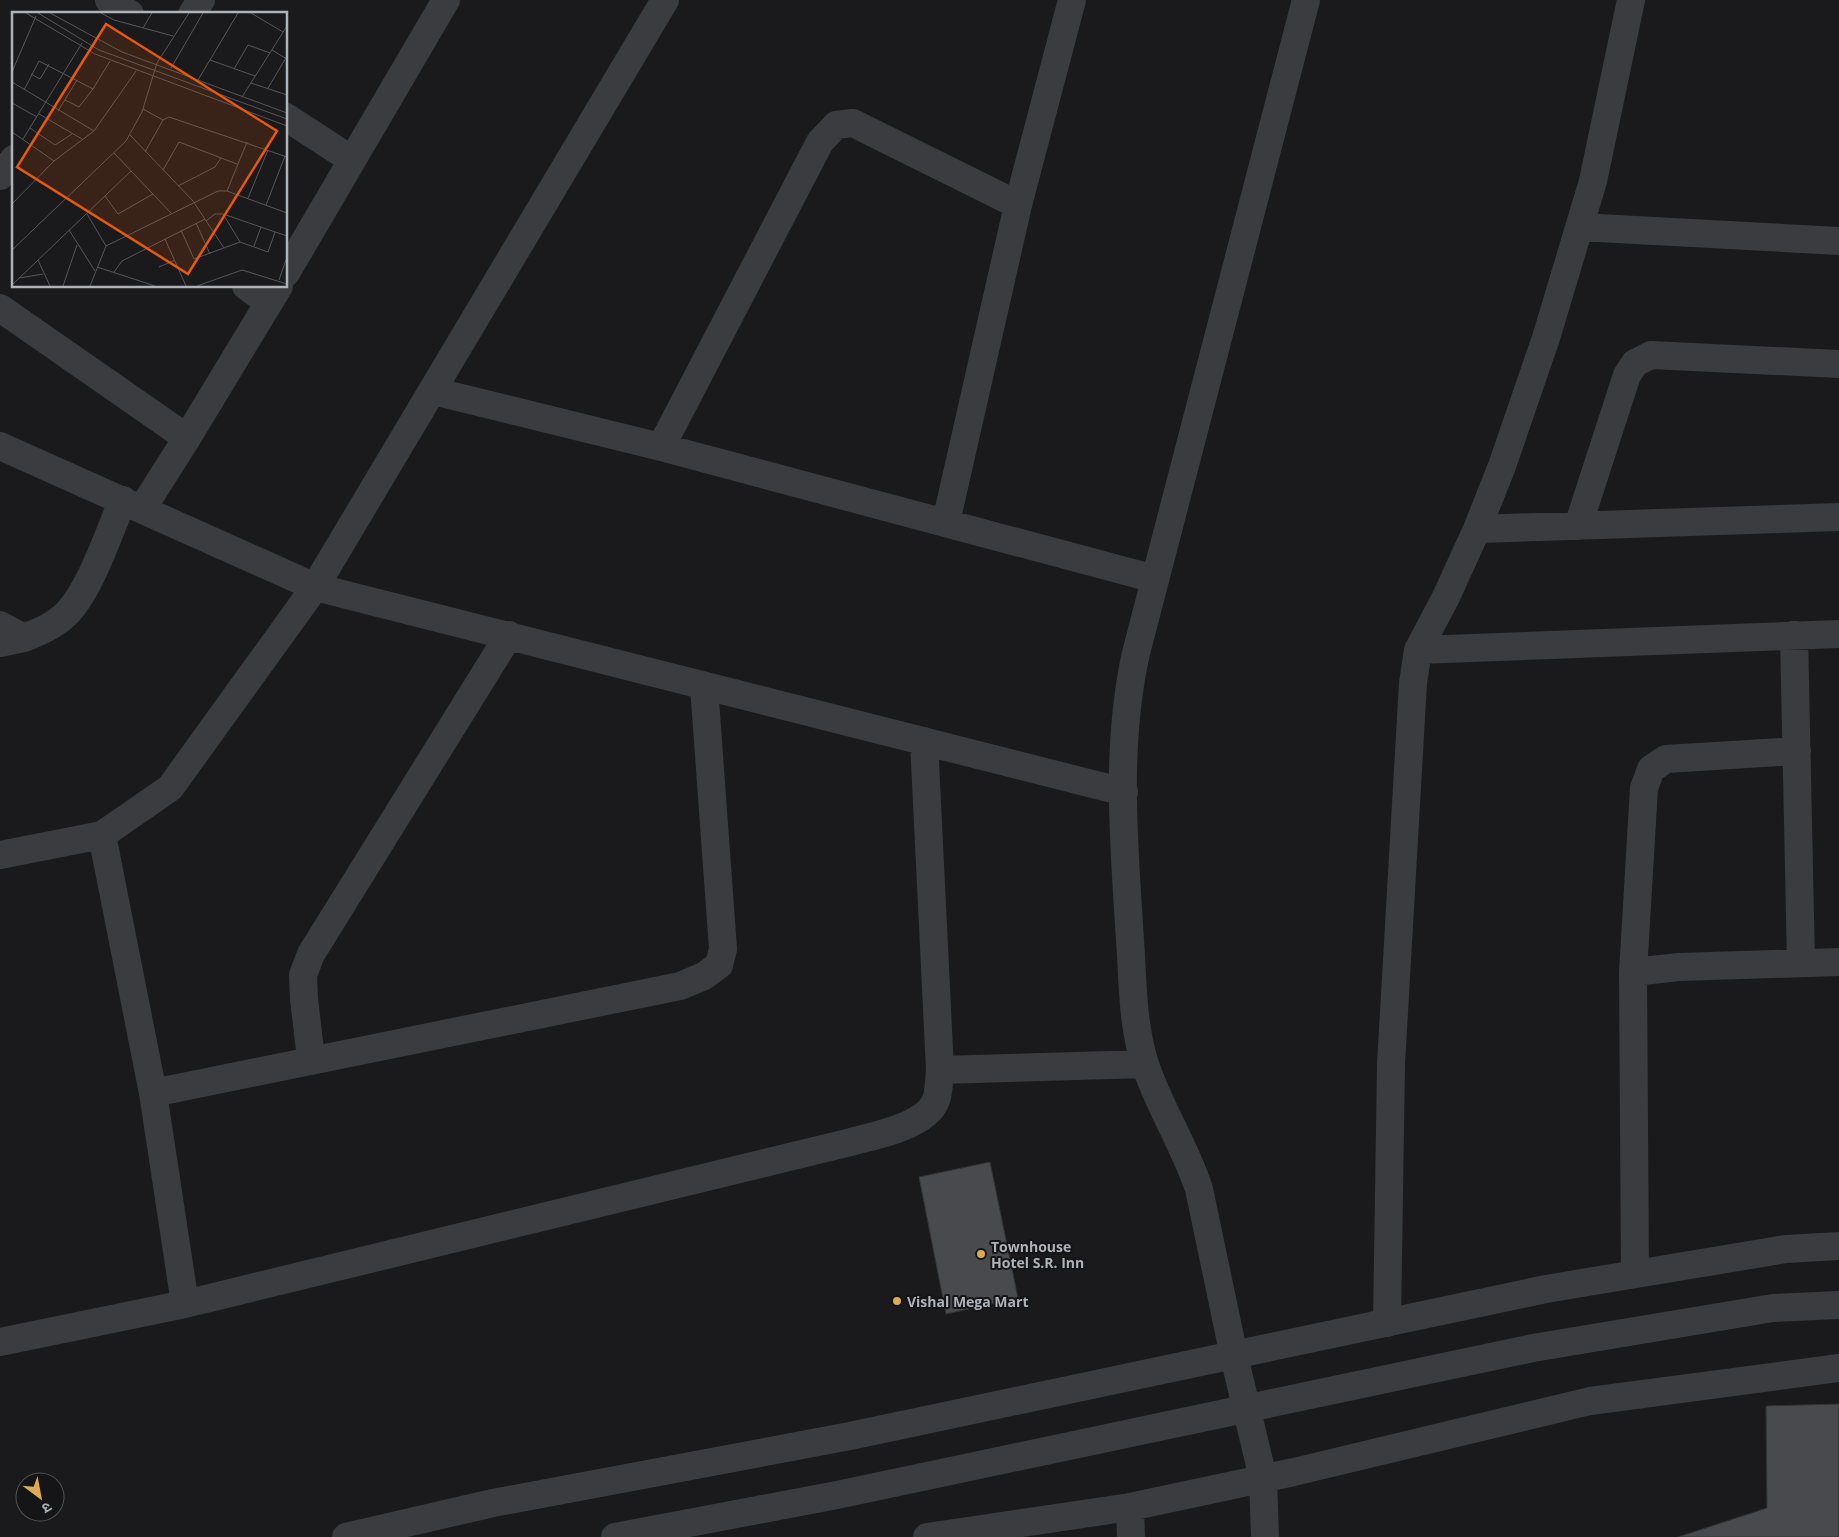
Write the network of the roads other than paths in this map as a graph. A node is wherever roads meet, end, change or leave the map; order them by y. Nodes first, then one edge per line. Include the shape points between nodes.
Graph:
1 (109, 0) edge
2 (201, 0) edge
3 (446, 0) edge
4 (665, 0) edge
5 (1072, 0) edge
6 (1306, 0) edge
7 (1631, 0) edge
8 (127, 12) edge
9 (193, 12) edge
10 (288, 118) edge
11 (352, 160) junction
12 (12, 161) edge
13 (0, 176) edge
14 (1018, 205) junction
15 (1580, 227) junction
16 (1839, 241) edge
17 (288, 271) edge
18 (253, 288) edge
19 (274, 294) edge
20 (0, 308) edge
21 (1839, 364) edge
22 (433, 391) junction
23 (187, 438) junction
24 (0, 446) edge
25 (661, 447) junction
26 (132, 505) junction
27 (1839, 517) edge
28 (946, 522) junction
29 (1578, 526) junction
30 (1477, 529) junction
31 (1155, 579) junction
32 (315, 587) junction
33 (0, 626) edge
34 (1839, 634) edge
35 (509, 635) junction
36 (1794, 635) junction
37 (12, 640) edge
38 (1418, 650) junction
39 (704, 686) junction
40 (924, 741) junction
41 (1796, 751) junction
42 (1124, 792) junction
43 (102, 835) junction
44 (0, 855) edge
45 (1839, 962) edge
46 (1801, 963) junction
47 (1633, 972) junction
48 (311, 1059) junction
49 (1145, 1064) junction
50 (940, 1070) junction
51 (153, 1093) junction
52 (1839, 1246) edge
53 (1635, 1274) junction
54 (185, 1304) junction
55 (1839, 1305) edge
56 (1387, 1323) junction
57 (0, 1342) edge
58 (1234, 1356) junction
59 (1839, 1368) edge
60 (1248, 1408) junction
61 (1263, 1478) junction
62 (1130, 1507) junction
63 (346, 1537) edge
64 (615, 1537) edge
65 (927, 1537) edge
66 (1131, 1537) edge
67 (1265, 1537) edge

1 - 8 street
2 - 9 street
3 - 11 street
4 - 22 street
5 - 14 street
6 - 31 street
7 - 15 street via 1593,181
10 - 11 street
11 - 17 street
12 - 13 street
14 - 25 street via 854,123 836,125 820,142
14 - 28 street
15 - 16 street
15 - 30 street via 1540,356
18 - 19 street
19 - 23 street
20 - 23 street
21 - 29 street via 1651,355 1635,363 1627,375
22 - 25 street
22 - 32 street
23 - 26 street
24 - 26 street
25 - 28 street
26 - 32 street
26 - 37 street via 80,598 64,616 44,630
27 - 29 street
28 - 31 street
29 - 30 street
30 - 38 street
31 - 42 street via 1127,690 1123,735
32 - 35 street
32 - 43 street via 170,788
33 - 37 street
34 - 36 street
35 - 39 street
35 - 48 street via 311,954 303,976
36 - 38 street
36 - 41 street
38 - 56 street via 1413,683 1391,1064
39 - 40 street
39 - 48 street via 723,949 719,964 704,976 680,986
40 - 42 street
40 - 50 street
41 - 46 street
41 - 47 street via 1666,758 1651,768 1644,788
42 - 49 street via 1125,866 1136,1031
43 - 44 street
43 - 51 street
45 - 46 street
46 - 47 street via 1679,967
47 - 53 street
48 - 51 street
49 - 50 street
49 - 58 street via 1199,1189
50 - 54 street via 937,1099 924,1115 906,1126
51 - 54 street
52 - 53 street via 1786,1249
53 - 56 street via 1546,1289
54 - 57 street
55 - 60 street via 1773,1308 1533,1348
56 - 58 street
58 - 60 street
58 - 63 street via 850,1436 493,1503
59 - 61 street via 1590,1401
60 - 61 street
60 - 64 street via 837,1495
61 - 62 street
61 - 67 street
62 - 65 street
62 - 66 street

